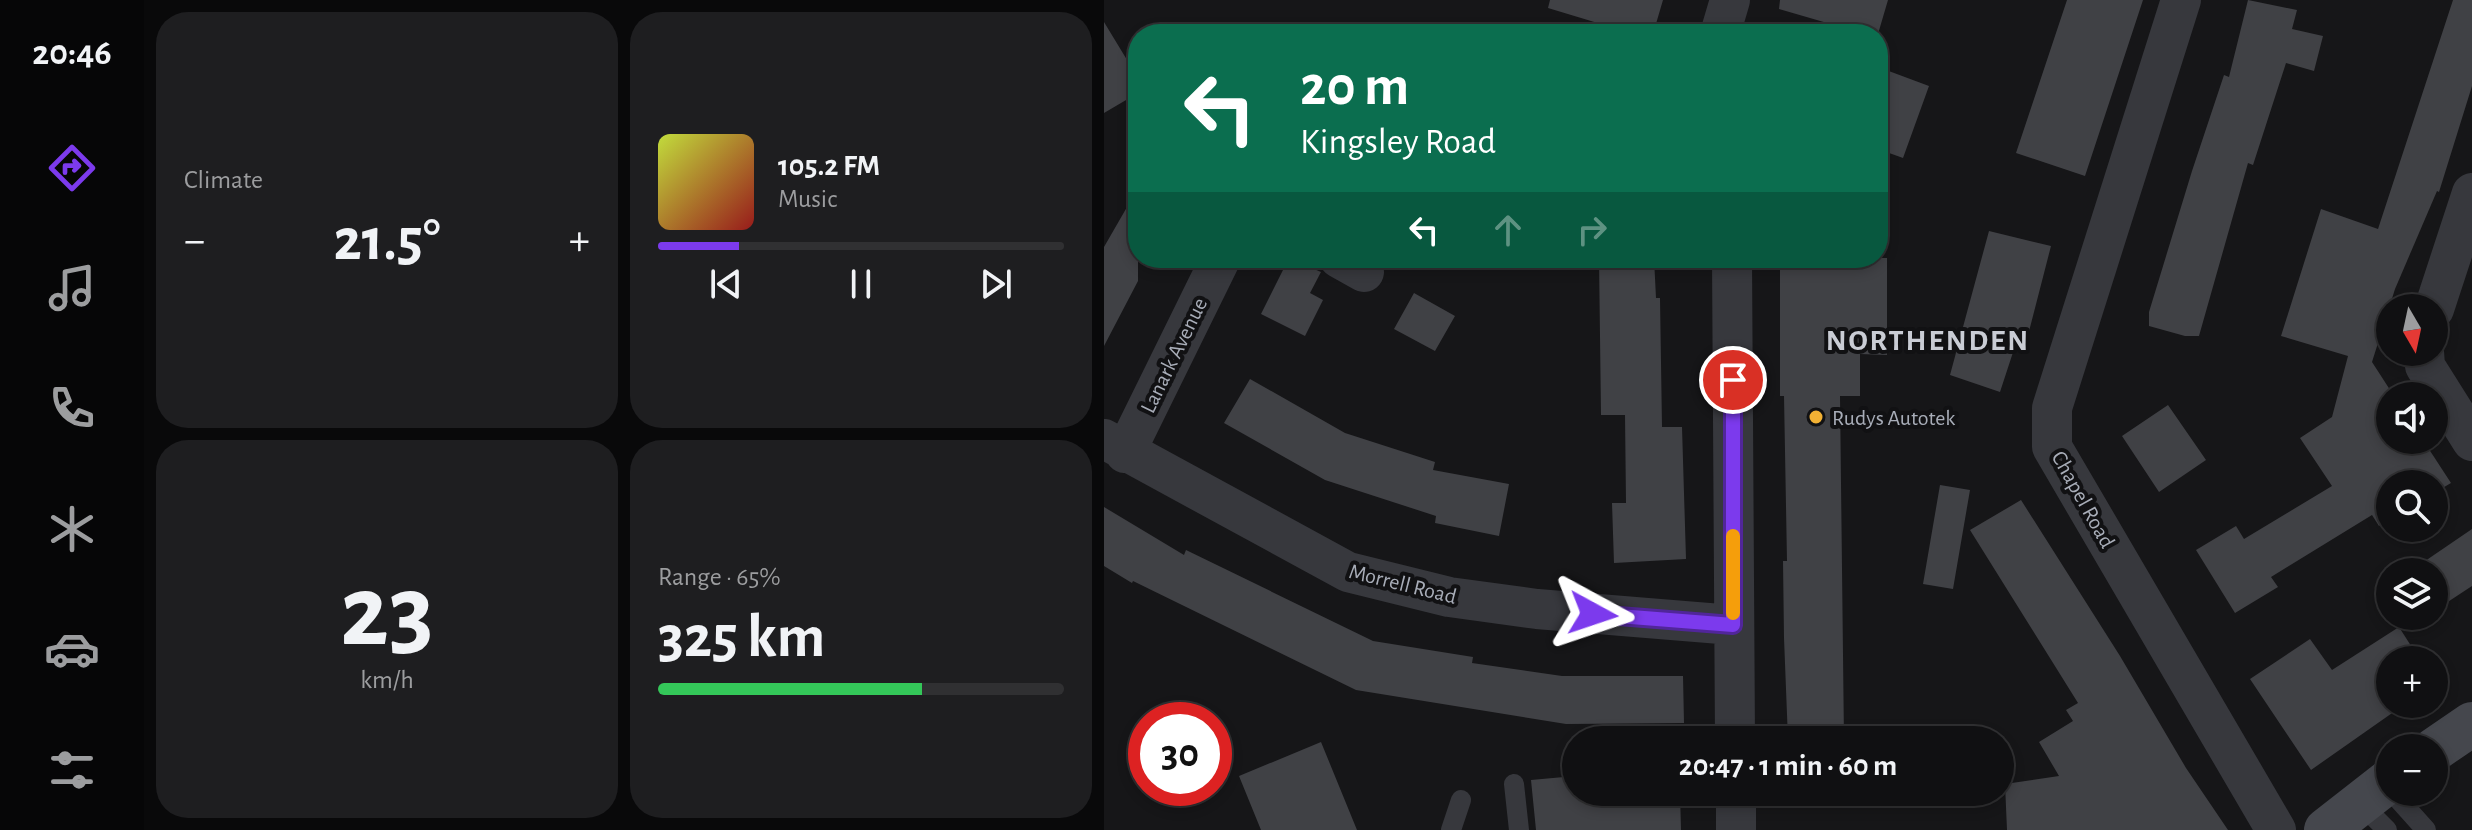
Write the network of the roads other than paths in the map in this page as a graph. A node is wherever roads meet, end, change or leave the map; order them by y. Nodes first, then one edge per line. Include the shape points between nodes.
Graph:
1 (1730, 0) edge
2 (2181, 0) edge
3 (1723, 24) edge
4 (2472, 193) edge
5 (1215, 268) edge
6 (1732, 268) edge
7 (2439, 294) edge
8 (2425, 366) edge
9 (2472, 441) edge
10 (1114, 446) edge
11 (1733, 625) junction
12 (2472, 724) edge
13 (1735, 726) edge
14 (2448, 740) edge
15 (1514, 784) dead end
16 (1461, 800) dead end
17 (2376, 801) edge
18 (1736, 806) edge
19 (2396, 806) edge
20 (1451, 830) edge
21 (1519, 830) edge
22 (1736, 830) edge
23 (2276, 830) edge
24 (2326, 830) edge
25 (2426, 830) edge

1 - 3 street
2 - 23 street, Chapel Road via 2052,408 2052,447
4 - 7 street
5 - 10 street, Lanark Avenue
6 - 11 street
8 - 9 street
10 - 11 street, Morrell Road via 1348,572 1449,597
11 - 13 street
12 - 14 main road
15 - 21 lane
16 - 20 lane
17 - 24 main road
18 - 22 street
19 - 25 lane

